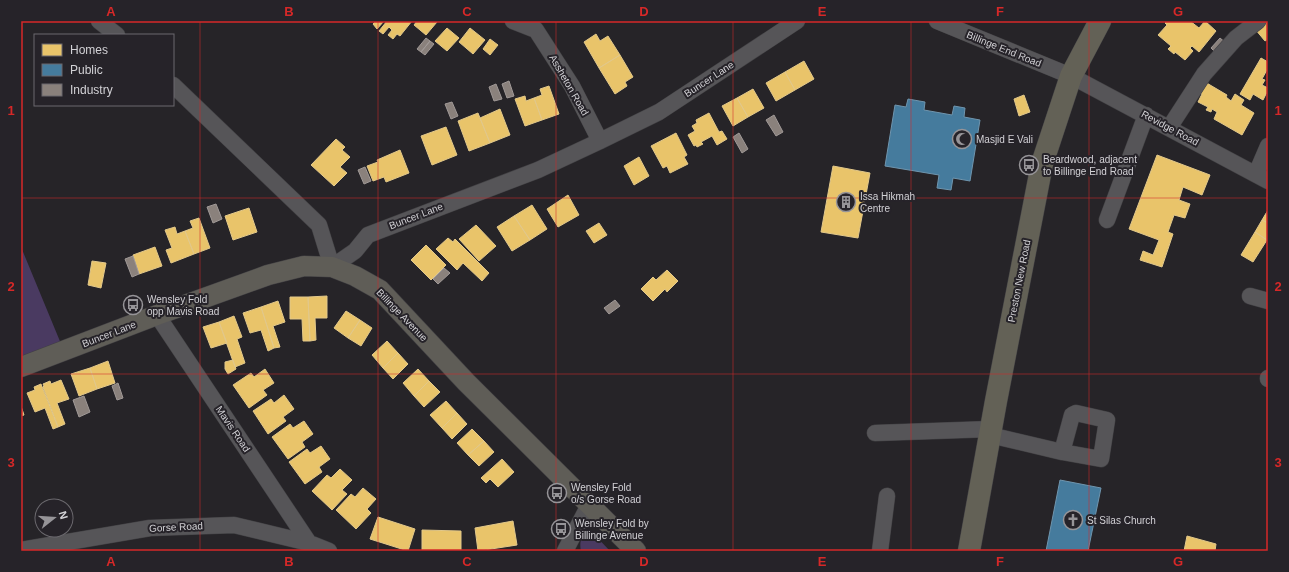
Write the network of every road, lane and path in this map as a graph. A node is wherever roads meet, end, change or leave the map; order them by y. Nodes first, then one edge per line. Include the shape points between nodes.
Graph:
1 (99, 21) edge
2 (513, 21) edge
3 (797, 21) edge
4 (937, 21) edge
5 (1100, 21) edge
6 (1258, 21) edge
7 (532, 26) edge
8 (116, 34) edge
9 (1071, 76) junction
10 (174, 86) edge
11 (1146, 115) junction
12 (1169, 128) junction
13 (600, 141) junction
14 (1268, 146) edge
15 (1262, 177) edge
16 (1107, 220) dead end
17 (332, 267) junction
18 (1250, 296) dead end
19 (1268, 301) edge
20 (157, 315) junction
21 (21, 367) edge
22 (990, 432) junction
23 (876, 433) dead end
24 (1062, 452) dead end
25 (887, 496) dead end
26 (589, 505) junction
27 (309, 543) junction
28 (21, 550) edge
29 (329, 551) edge
30 (565, 551) edge
31 (636, 551) edge
32 (880, 551) edge
33 (969, 551) edge

1 - 8 street
2 - 7 street, Assheton Road
3 - 13 street, Buncer Lane via 659,112
4 - 9 street, Billinge End Road
5 - 9 highway, Preston New Road
6 - 12 street via 1236,38 1204,74
7 - 13 street, Assheton Road via 572,86
9 - 11 street, Revidge Road
9 - 22 highway, Preston New Road via 1042,164
10 - 17 street via 319,225
11 - 12 street, Revidge Road
11 - 16 street
12 - 15 street, Revidge Road
13 - 17 street, Buncer Lane via 538,170 368,235 355,251
14 - 15 street
17 - 20 main road, Buncer Lane via 304,266 268,275
17 - 26 main road, Billinge Avenue via 380,290 466,382
18 - 19 street
20 - 21 main road, Buncer Lane
20 - 27 street, Mavis Road
22 - 23 street
22 - 24 street
22 - 33 highway, Preston New Road
25 - 32 street
26 - 30 street
26 - 31 main road, Billinge Avenue
27 - 28 street, Gorse Road via 234,525 150,528
27 - 29 street, Gorse Road

